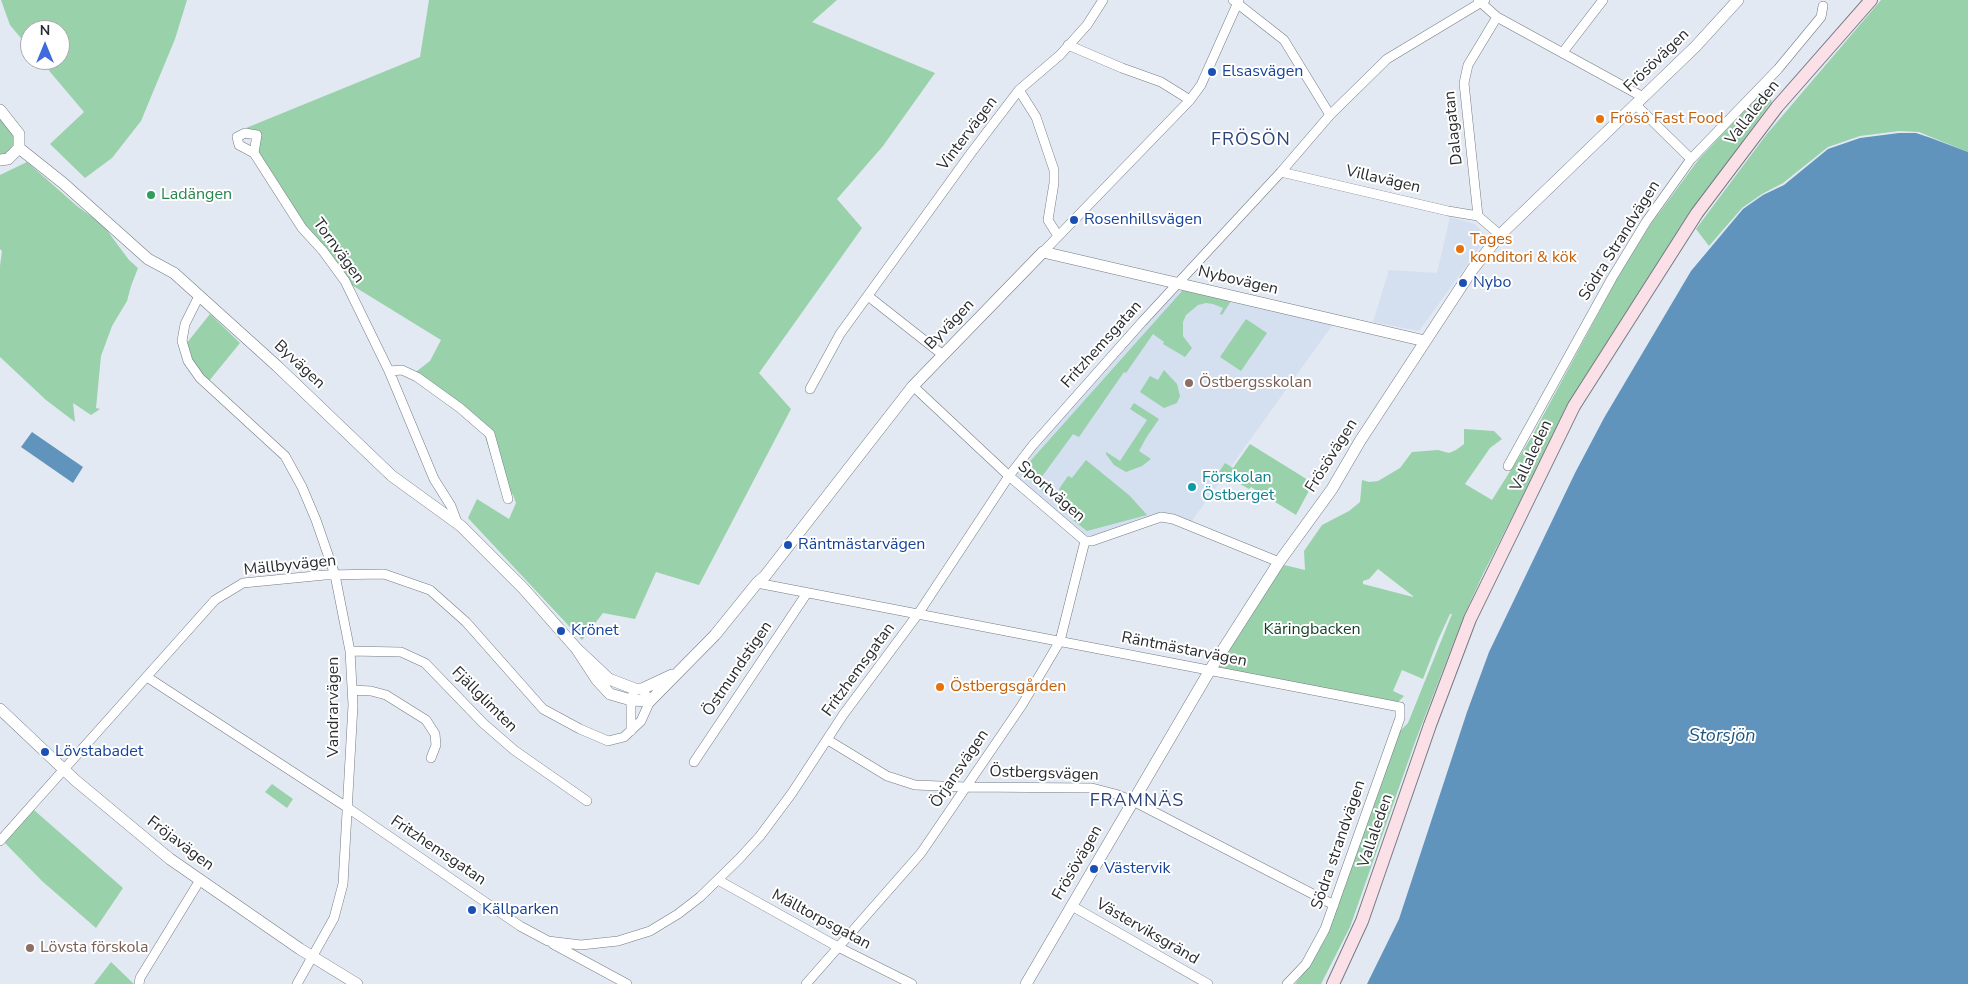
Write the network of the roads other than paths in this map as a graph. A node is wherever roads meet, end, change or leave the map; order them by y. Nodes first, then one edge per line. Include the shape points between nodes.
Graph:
1 (1103, 0) edge
2 (1603, 0) edge
3 (1738, 0) edge
4 (1236, 1) edge
5 (1482, 1) edge
6 (1871, 1) edge
7 (1823, 6) dead end
8 (1496, 17) junction
9 (1068, 45) junction
10 (1563, 52) junction
11 (1019, 90) junction
12 (1190, 100) junction
13 (1639, 101) junction
14 (0, 110) edge
15 (1330, 115) junction
16 (19, 148) junction
17 (254, 153) dead end
18 (0, 160) edge
19 (1691, 160) junction
20 (1281, 172) junction
21 (1478, 216) junction
22 (1500, 235) junction
23 (1058, 236) junction
24 (1044, 252) junction
25 (1178, 284) junction
26 (200, 296) junction
27 (868, 296) junction
28 (1425, 341) junction
29 (943, 355) junction
30 (389, 371) junction
31 (913, 386) junction
32 (810, 389) dead end
33 (1508, 466) dead end
34 (1009, 476) junction
35 (508, 499) dead end
36 (457, 522) junction
37 (1086, 541) junction
38 (1279, 562) junction
39 (335, 575) junction
40 (757, 583) junction
41 (807, 593) junction
42 (918, 614) junction
43 (1060, 641) junction
44 (350, 651) junction
45 (1210, 670) junction
46 (678, 672) junction
47 (147, 677) junction
48 (352, 690) junction
49 (636, 692) junction
50 (650, 701) junction
51 (1400, 707) joint
52 (0, 709) edge
53 (631, 731) junction
54 (828, 740) junction
55 (431, 758) dead end
56 (694, 762) dead end
57 (65, 769) junction
58 (966, 787) junction
59 (1134, 801) junction
60 (587, 802) dead end
61 (348, 808) junction
62 (0, 841) edge
63 (200, 880) junction
64 (718, 880) junction
65 (1334, 905) junction
66 (1072, 906) junction
67 (548, 941) junction
68 (838, 947) junction
69 (313, 956) junction
70 (139, 984) edge
71 (297, 984) edge
72 (357, 984) edge
73 (627, 984) edge
74 (806, 984) edge
75 (912, 984) edge
76 (1026, 984) edge
77 (1208, 984) edge
78 (1288, 984) edge
79 (1333, 984) edge

1 - 9 street, Vintervägen via 1088,25
2 - 10 street
3 - 13 street, Frösövägen
4 - 12 street, Byvägen via 1201,85
4 - 15 street via 1284,40
5 - 8 street
5 - 15 street, Fritzhemsgatan via 1388,59
6 - 79 main road, Vallaleden via 1777,107 1697,213 1574,406 1470,620 1362,921
7 - 19 street, Södra Strandvägen via 1820,17 1778,69
8 - 10 street
8 - 21 street, Dalagatan via 1468,65 1464,83
9 - 11 street, Vintervägen
9 - 12 street via 1161,82
10 - 13 street
11 - 23 street via 1036,117 1054,170 1048,220
11 - 27 street, Vintervägen
12 - 23 street, Byvägen
13 - 19 street
13 - 22 street, Frösövägen
14 - 16 street via 19,134
15 - 20 street, Fritzhemsgatan
16 - 18 street via 8,159
16 - 26 street, Byvägen via 148,259 174,273
17 - 30 street, Tornvägen via 302,228 345,281
19 - 33 street, Södra Strandvägen via 1646,222 1617,270
20 - 21 street, Villavägen
20 - 25 street, Fritzhemsgatan
21 - 22 street
22 - 28 street, Frösövägen via 1472,270
23 - 24 street, Byvägen
24 - 25 street, Nybovägen
24 - 29 street, Byvägen
25 - 28 street, Nybovägen
25 - 34 street, Fritzhemsgatan
26 - 36 street, Byvägen via 392,476
26 - 39 street, Vandrarvägen via 185,324 182,341 188,361 200,378 285,456 306,495
27 - 29 street
27 - 32 street, Vintervägen via 840,334
28 - 38 street, Frösövägen via 1332,489
29 - 31 street, Byvägen
30 - 35 street via 402,370 417,377 490,434
30 - 36 street, Tornvägen via 431,472
31 - 34 street, Sportvägen
31 - 40 street, Byvägen
34 - 37 street, Sportvägen
34 - 42 street, Fritzhemsgatan
36 - 49 street, Byvägen via 523,588 576,648 609,679
37 - 38 street, Sportvägen via 1162,517 1173,518
37 - 43 street, Örjansvägen
38 - 45 street, Frösövägen
39 - 44 street, Vandrarvägen
39 - 47 street, Mällbyvägen via 243,583 214,600
39 - 53 street, Mällbyvägen via 384,574 430,590 466,622 543,709 608,741 624,737
40 - 41 street, Räntmästarvägen
40 - 46 street, Byvägen via 715,636
41 - 42 street, Räntmästarvägen
41 - 56 street, Östmundstigen
42 - 43 street, Räntmästarvägen
42 - 54 street, Fritzhemsgatan
43 - 45 street, Räntmästarvägen
43 - 58 street, Örjansvägen via 1022,705
44 - 48 street, Vandrarvägen
44 - 60 street, Fjällglimten via 401,652 425,663 514,750
45 - 51 street, Räntmästarvägen
45 - 59 street, Frösövägen
46 - 49 street, Byvägen
46 - 50 street, Byvägen
47 - 57 street, Mällbyvägen
47 - 61 street, Fritzhemsgatan
48 - 55 street via 386,695 426,720 435,734 436,744
48 - 61 street, Vandrarvägen
49 - 50 street, Byvägen
49 - 53 street
50 - 53 street via 641,721
51 - 65 street, Södra strandvägen via 1400,718
52 - 57 street, Fröjavägen
54 - 58 street, Östbergsvägen via 901,782
54 - 64 street, Fritzhemsgatan via 760,836
57 - 62 street, Mällbyvägen
57 - 63 street, Fröjavägen via 150,843
58 - 59 street, Östbergsvägen via 1092,788
58 - 68 street, Örjansvägen via 921,853
59 - 65 street, Östbergsvägen
59 - 66 street, Frösövägen
61 - 67 street, Fritzhemsgatan via 520,926
61 - 69 street, Vandrarvägen via 343,884 334,918
63 - 69 street, Fröjavägen
63 - 70 street
64 - 67 street, Fritzhemsgatan via 678,914 650,930 618,941 581,945
64 - 68 street, Mälltorpsgatan
65 - 78 street, Södra strandvägen via 1320,941
66 - 76 street, Frösövägen
66 - 77 street, Västerviksgränd
67 - 73 street
68 - 74 street, Örjansvägen
68 - 75 street, Mälltorpsgatan
69 - 71 street, Vandrarvägen
69 - 72 street, Fröjavägen

